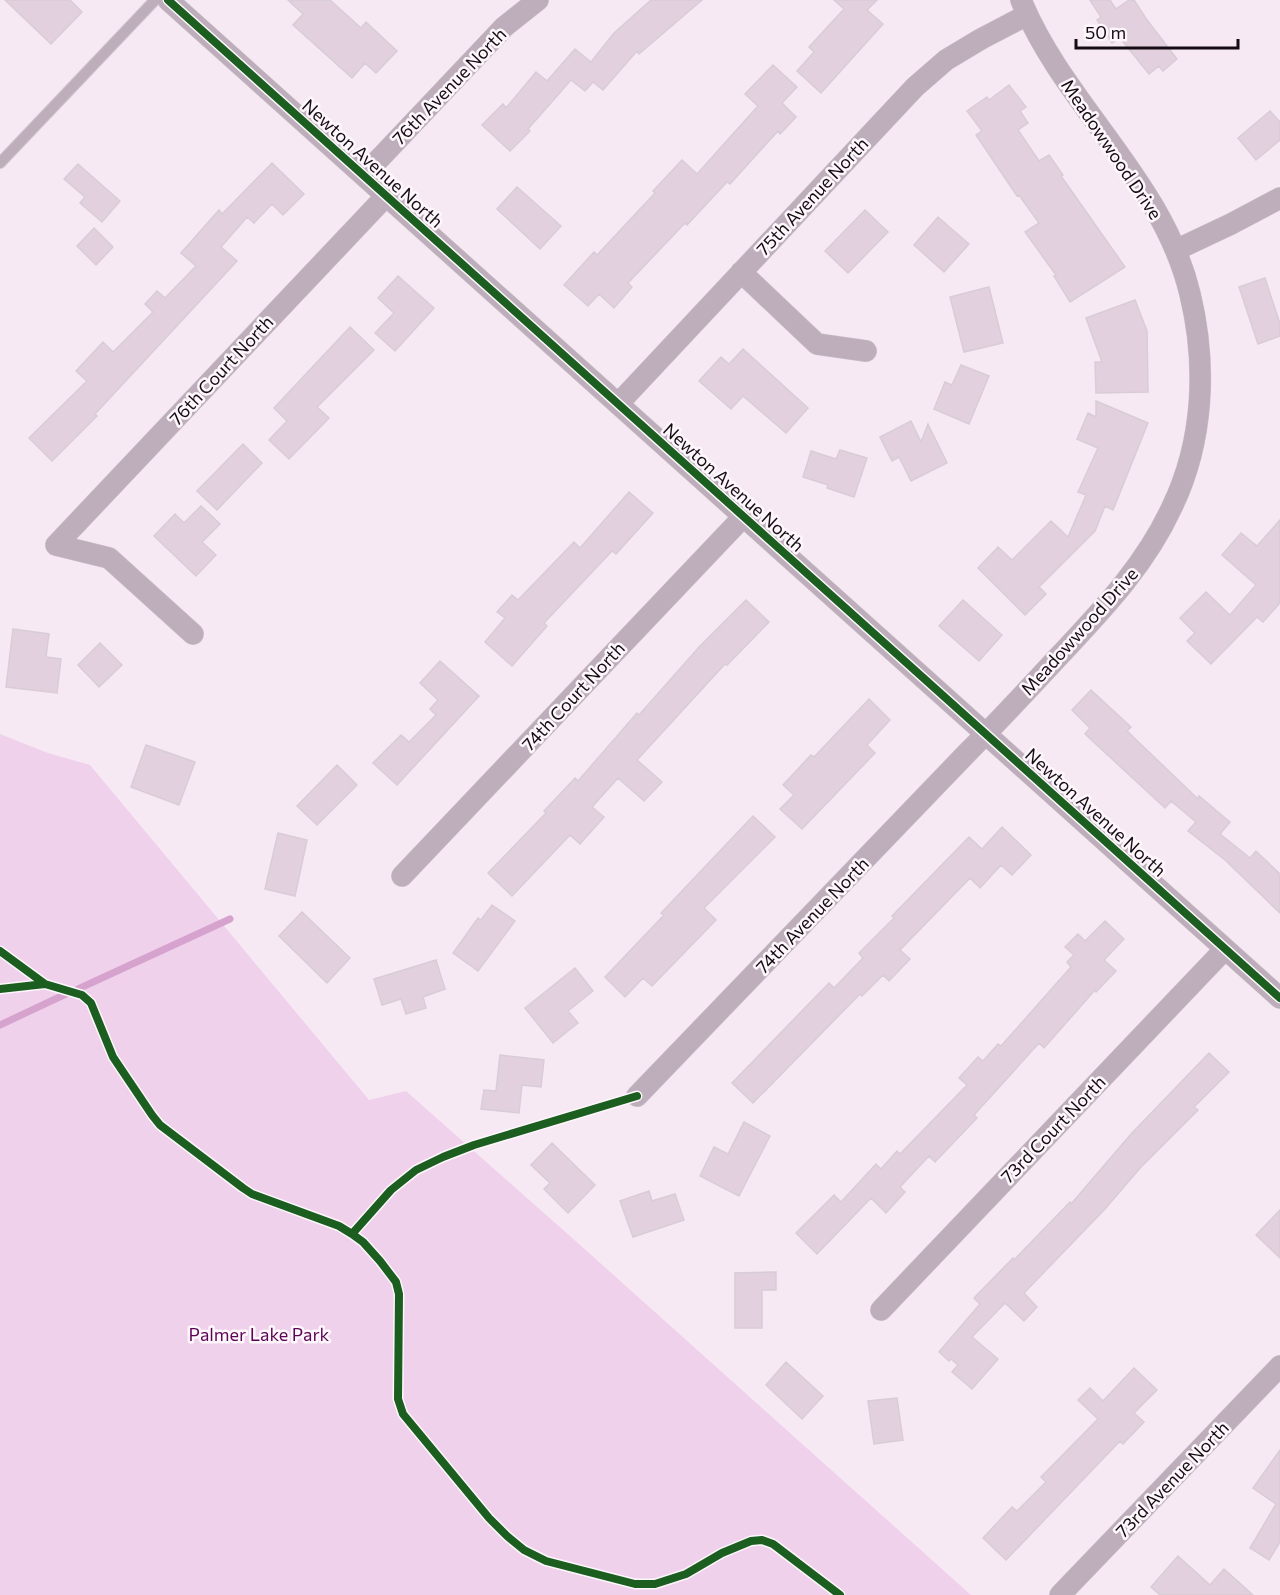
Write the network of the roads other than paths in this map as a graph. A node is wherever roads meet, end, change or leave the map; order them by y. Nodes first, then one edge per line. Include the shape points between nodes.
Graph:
1 (155, 0) edge
2 (168, 0) edge
3 (538, 0) edge
4 (1024, 8) edge
5 (0, 163) edge
6 (364, 175) junction
7 (386, 196) junction
8 (1280, 198) edge
9 (1176, 250) junction
10 (741, 272) junction
11 (866, 351) dead end
12 (618, 404) junction
13 (744, 516) junction
14 (193, 634) dead end
15 (986, 734) junction
16 (402, 876) dead end
17 (1226, 949) junction
18 (1280, 998) edge
19 (637, 1096) dead end
20 (881, 1310) dead end
21 (1276, 1376) edge
22 (1064, 1594) edge

1 - 5 lane
2 - 6 street, Newton Avenue North
3 - 6 street, 76th Avenue North via 504,27
4 - 9 street, Meadowwood Drive via 1058,68 1146,193
4 - 10 street, 75th Avenue North via 946,60 915,87
6 - 7 street, Newton Avenue North
7 - 12 street, Newton Avenue North
7 - 14 street, 76th Court North via 56,545 109,558
8 - 9 street
9 - 15 street, Meadowwood Drive via 1190,292 1200,346 1200,400 1191,453 1173,505 1148,553 1114,596
10 - 11 street via 817,344
10 - 12 street, 75th Avenue North
12 - 13 street, Newton Avenue North
13 - 15 street, Newton Avenue North
13 - 16 street, 74th Court North
15 - 17 street, Newton Avenue North
15 - 19 street, 74th Avenue North
17 - 18 street, Newton Avenue North
17 - 20 street, 73rd Court North
21 - 22 street, 73rd Avenue North

